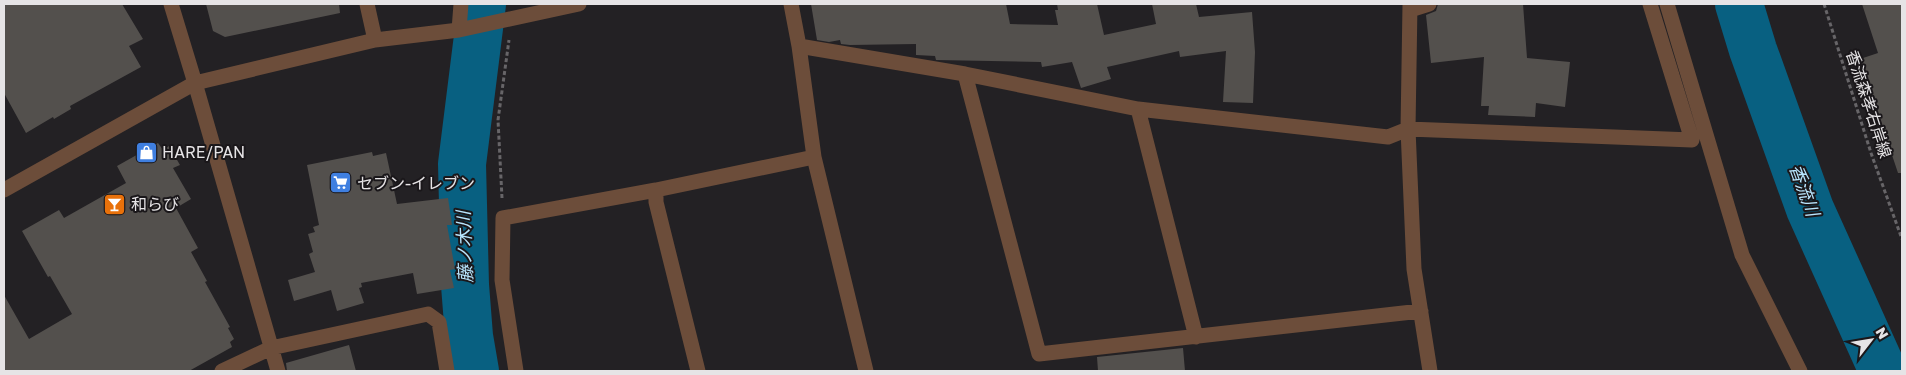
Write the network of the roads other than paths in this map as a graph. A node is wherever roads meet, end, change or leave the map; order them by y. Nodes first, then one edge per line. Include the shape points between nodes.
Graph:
1 (171, 4) edge
2 (368, 4) edge
3 (461, 4) edge
4 (579, 4) edge
5 (791, 4) edge
6 (1429, 4) edge
7 (1650, 4) edge
8 (1667, 4) edge
9 (1410, 7) edge
10 (514, 10) edge
11 (459, 30) junction
12 (375, 40) junction
13 (799, 46) junction
14 (965, 74) junction
15 (195, 82) junction
16 (1138, 109) junction
17 (1408, 130) junction
18 (814, 157) junction
19 (4, 190) edge
20 (656, 190) junction
21 (1420, 311) junction
22 (1196, 337) junction
23 (271, 348) junction
24 (222, 371) edge
25 (278, 371) edge
26 (448, 371) edge
27 (516, 371) edge
28 (698, 371) edge
29 (866, 371) edge
30 (1430, 371) edge
31 (1800, 371) edge

1 - 15 street
2 - 12 street
3 - 11 street
4 - 10 street
5 - 13 street
6 - 9 street
7 - 17 street via 1692,140
8 - 31 street via 1742,255
9 - 17 street
10 - 11 street
11 - 12 street
12 - 15 street
13 - 14 street
13 - 18 street
14 - 16 street
14 - 22 street via 1039,354
15 - 19 street
15 - 23 street
16 - 17 street via 1388,138
16 - 22 street
17 - 21 street via 1414,270
18 - 20 street
18 - 29 street
20 - 27 street via 503,218 502,280
20 - 28 street via 656,202
21 - 22 street
21 - 30 street
23 - 24 street
23 - 25 street
23 - 26 street via 428,314 440,322

